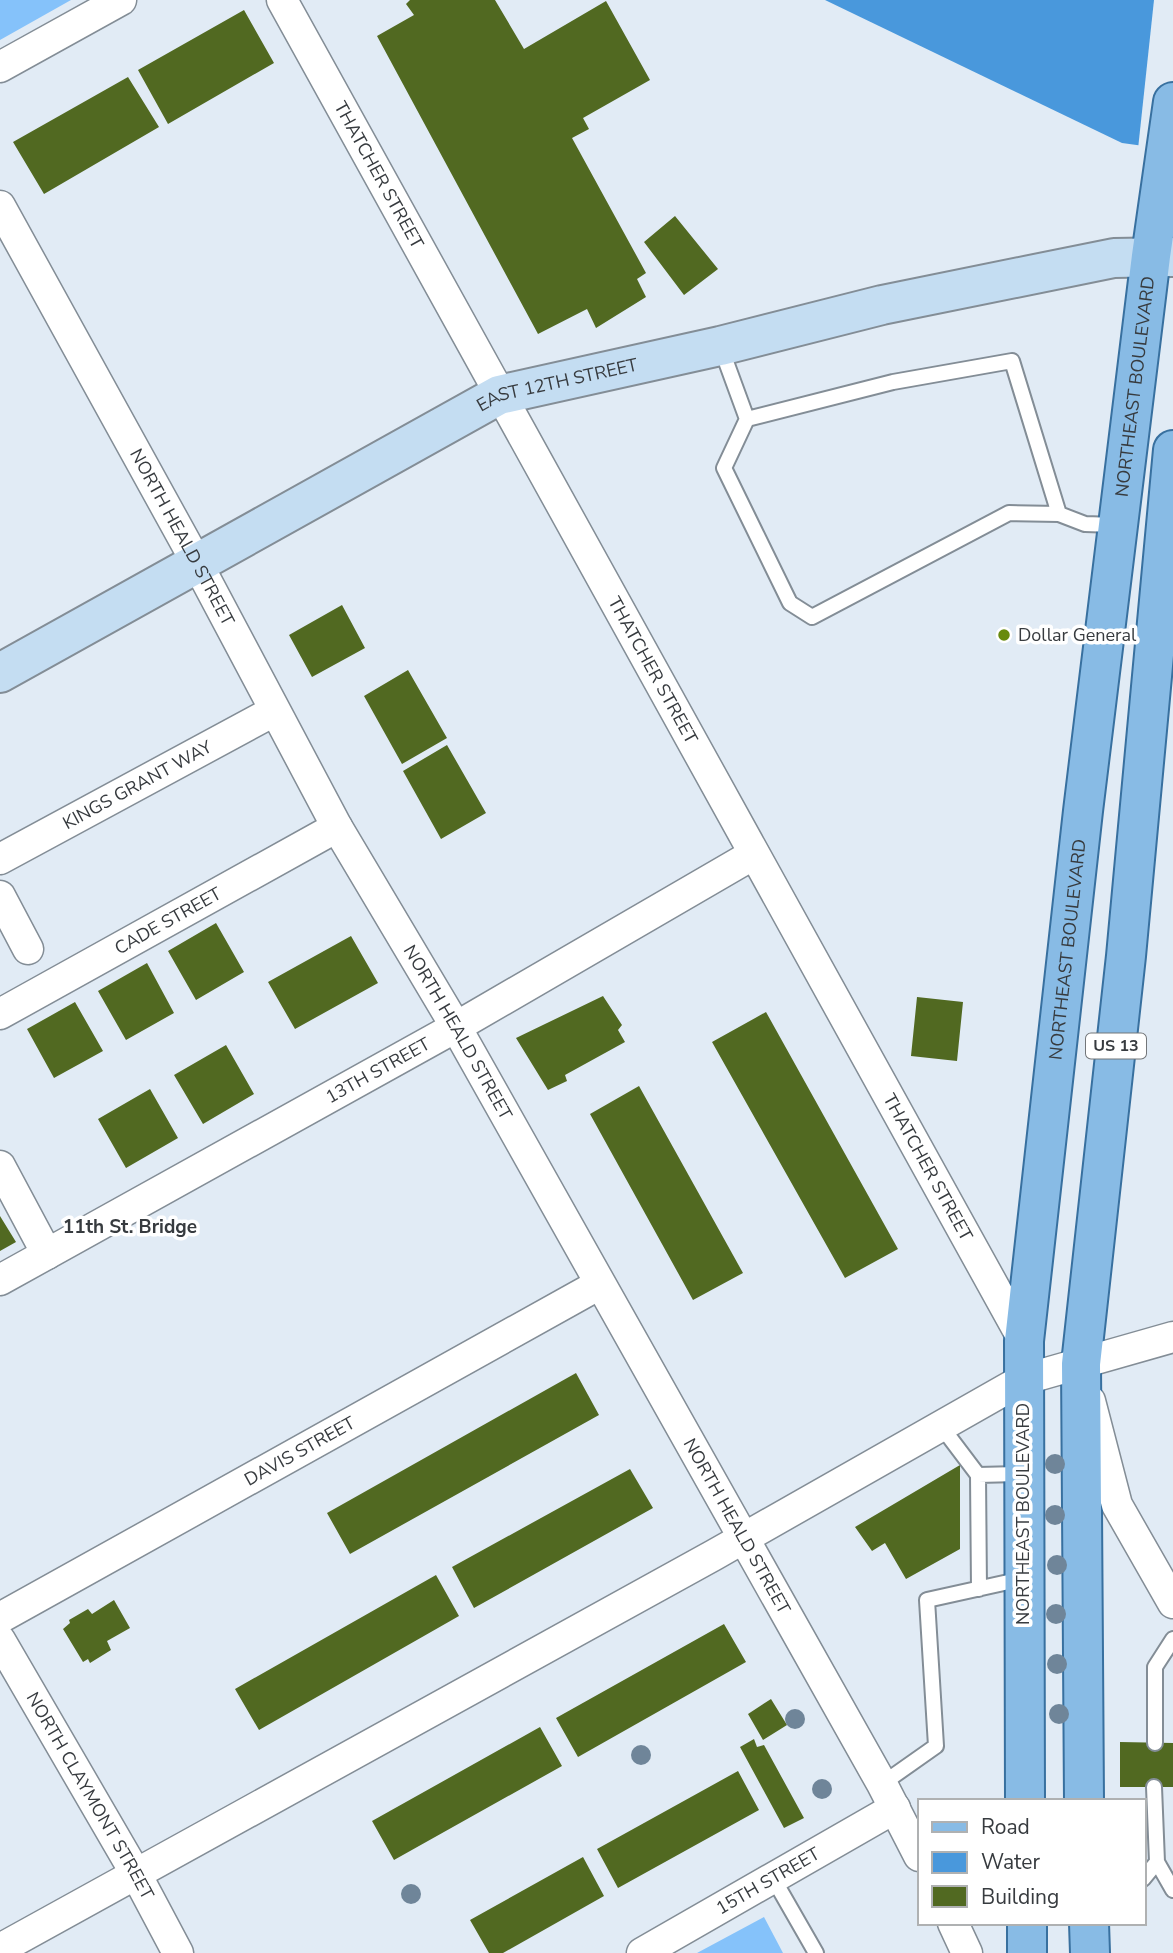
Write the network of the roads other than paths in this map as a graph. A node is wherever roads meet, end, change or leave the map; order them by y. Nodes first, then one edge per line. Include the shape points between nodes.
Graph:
1 (121, 0) edge
2 (282, 0) edge
3 (0, 67) edge
4 (1173, 102) edge
5 (0, 206) edge
6 (1162, 257) edge
7 (720, 346) junction
8 (499, 395) junction
9 (747, 419) junction
10 (1173, 450) edge
11 (1059, 514) junction
12 (1120, 526) junction
13 (198, 565) junction
14 (0, 673) edge
15 (274, 711) junction
16 (1160, 723) edge
17 (337, 827) junction
18 (754, 854) junction
19 (0, 859) edge
20 (0, 895) edge
21 (28, 948) dead end
22 (0, 1014) edge
23 (456, 1027) junction
24 (0, 1166) edge
25 (47, 1254) junction
26 (0, 1280) edge
27 (598, 1285) junction
28 (1173, 1338) edge
29 (1024, 1341) junction
30 (1081, 1364) junction
31 (1022, 1380) junction
32 (941, 1426) junction
33 (1023, 1474) junction
34 (978, 1475) junction
35 (742, 1539) junction
36 (1023, 1579) junction
37 (979, 1589) junction
38 (1173, 1603) edge
39 (0, 1618) edge
40 (1173, 1639) edge
41 (0, 1640) edge
42 (1155, 1743) dead end
43 (1154, 1787) dead end
44 (889, 1796) junction
45 (1025, 1799) edge
46 (1084, 1799) edge
47 (918, 1854) edge
48 (1157, 1862) junction
49 (136, 1874) junction
50 (1145, 1877) edge
51 (773, 1878) junction
52 (1173, 1890) edge
53 (954, 1925) edge
54 (1027, 1925) edge
55 (0, 1949) edge
56 (178, 1953) edge
57 (642, 1953) edge
58 (816, 1953) edge
59 (967, 1953) edge
60 (1027, 1953) edge

1 - 3 street
2 - 8 street, THATCHER STREET
4 - 6 main road, NORTHEAST BOULEVARD
5 - 13 street, NORTH HEALD STREET
6 - 7 main road, EAST 12TH STREET via 1114,258 882,305
6 - 12 main road, NORTHEAST BOULEVARD
7 - 8 main road, EAST 12TH STREET
7 - 9 lane
8 - 13 main road, EAST 12TH STREET
8 - 18 street, THATCHER STREET
9 - 11 lane via 893,382 1012,361
9 - 11 lane via 724,468 790,603 812,617 1009,513
10 - 16 main road, US 13
11 - 12 lane via 1085,524
12 - 29 main road, NORTHEAST BOULEVARD
13 - 14 main road, EAST 12TH STREET
13 - 15 street, NORTH HEALD STREET
15 - 17 street, NORTH HEALD STREET
15 - 19 street, KINGS GRANT WAY
16 - 30 main road, US 13
17 - 22 street, CADE STREET
17 - 23 street, NORTH HEALD STREET
18 - 23 street, 13TH STREET
18 - 29 street, THATCHER STREET
20 - 21 street
23 - 25 street, 13TH STREET
23 - 27 street, NORTH HEALD STREET
24 - 25 street
25 - 26 street, 13TH STREET
27 - 35 street, NORTH HEALD STREET
27 - 39 street, DAVIS STREET
28 - 30 street
29 - 31 main road, NORTHEAST BOULEVARD
30 - 31 street
30 - 38 street via 1117,1505
30 - 46 main road, US 13
31 - 32 street
31 - 33 main road, NORTHEAST BOULEVARD
32 - 34 lane
32 - 35 street
33 - 34 lane
33 - 36 main road, NORTHEAST BOULEVARD
34 - 37 lane
35 - 44 street, NORTH HEALD STREET
35 - 49 street
36 - 37 lane
36 - 45 main road, NORTHEAST BOULEVARD
37 - 44 lane via 927,1600 936,1746
40 - 42 lane via 1155,1667
41 - 49 street, NORTH CLAYMONT STREET
43 - 48 lane
44 - 47 street, NORTH HEALD STREET
44 - 51 street, 15TH STREET
48 - 50 lane
48 - 52 lane
49 - 55 street
49 - 56 street, NORTH CLAYMONT STREET
51 - 57 street, 15TH STREET
51 - 58 lane
53 - 59 street
54 - 60 main road

